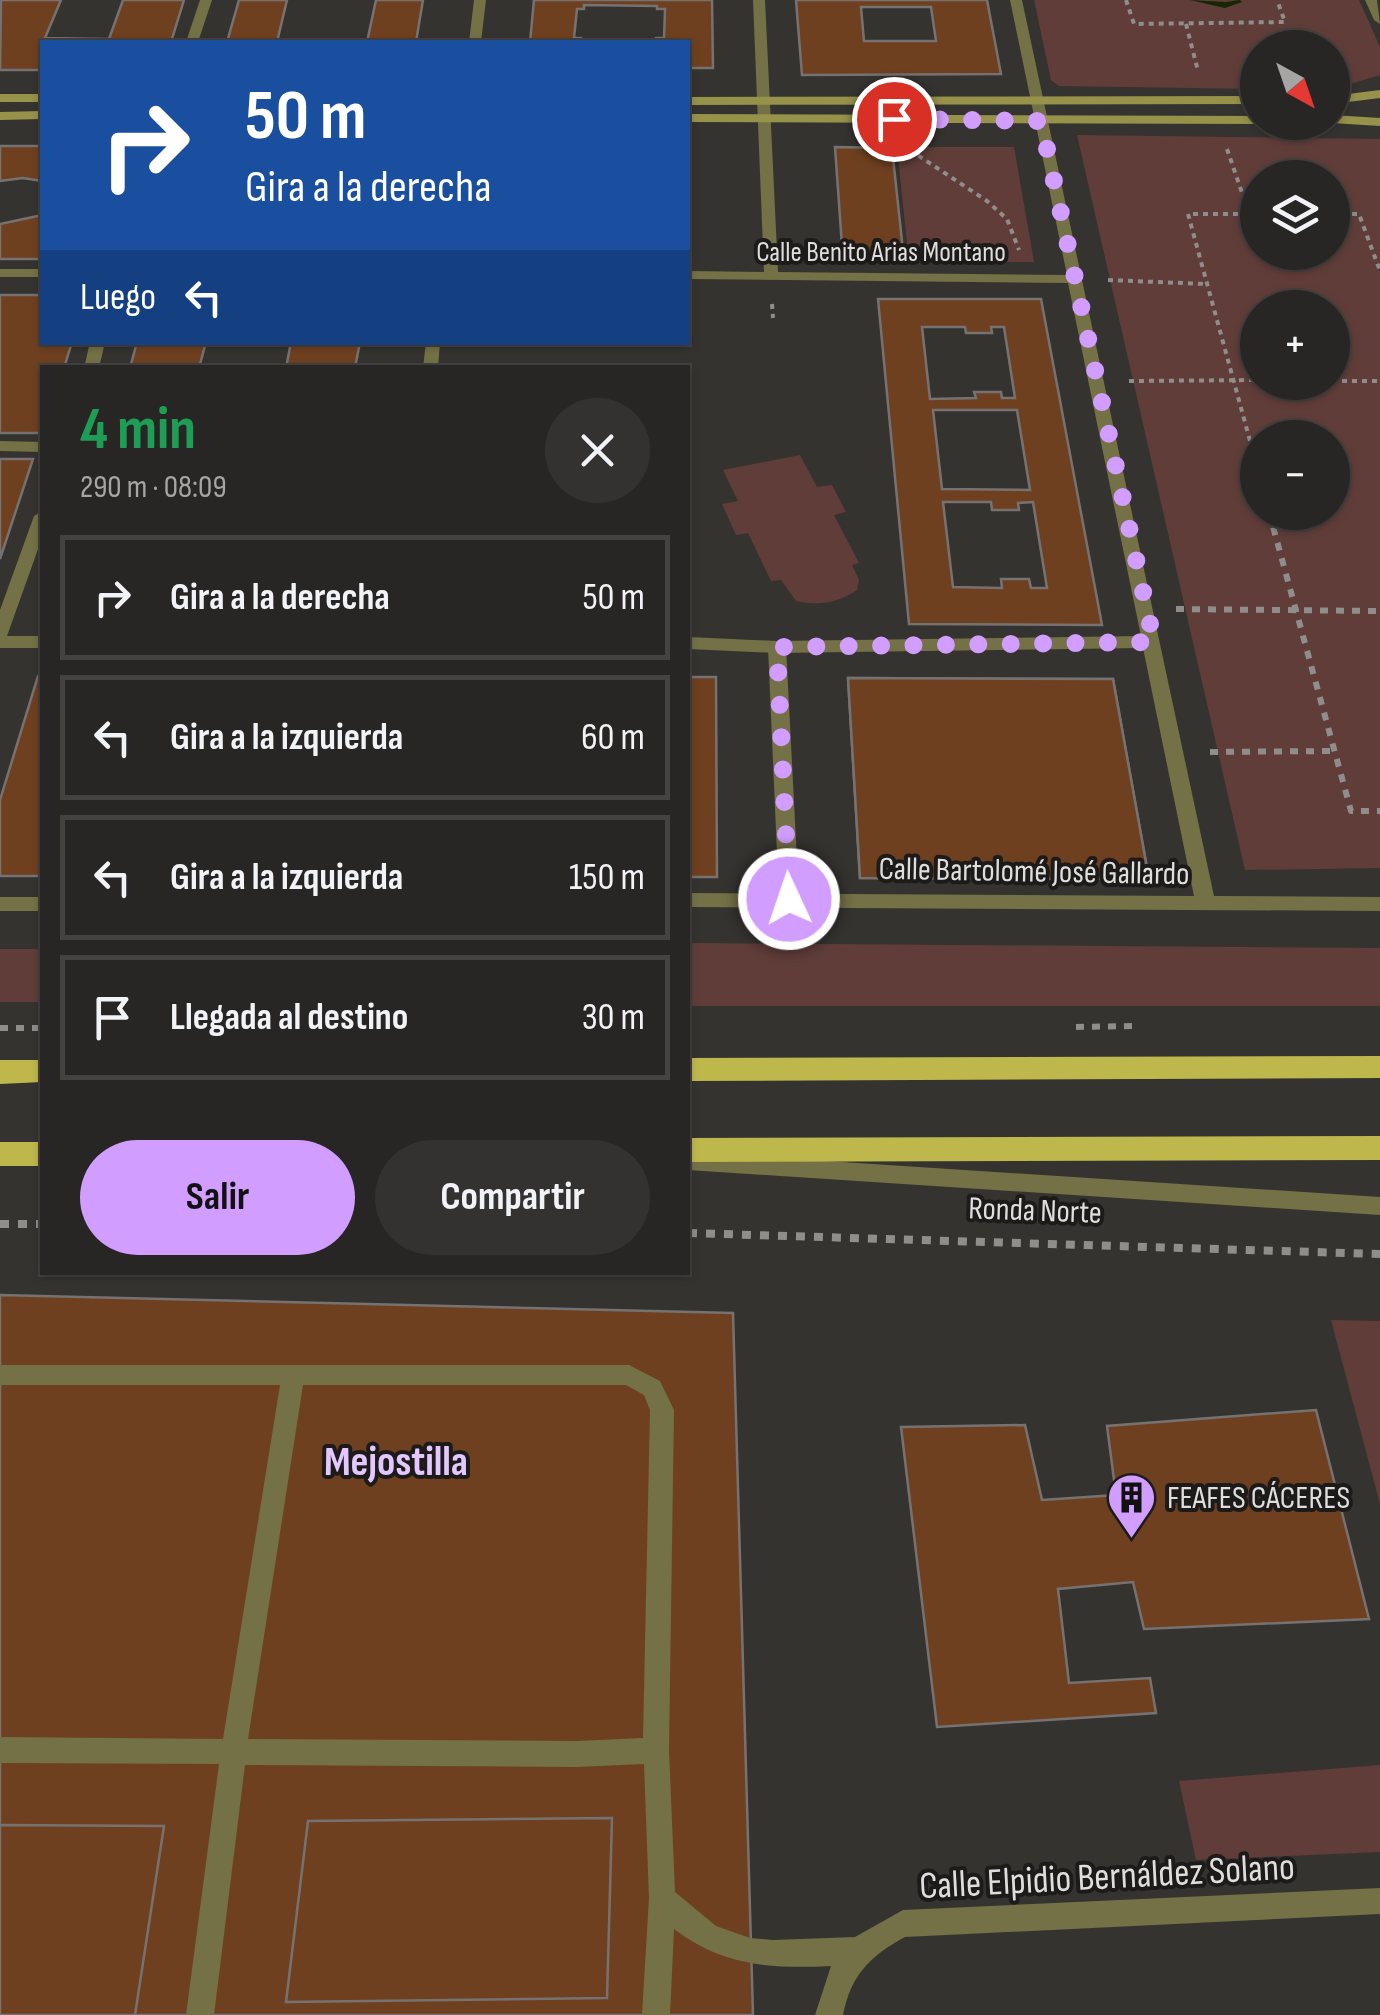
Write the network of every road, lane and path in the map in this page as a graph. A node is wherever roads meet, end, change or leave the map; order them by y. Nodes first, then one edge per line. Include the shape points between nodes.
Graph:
1 (206, 0) edge
2 (480, 0) edge
3 (759, 0) edge
4 (1016, 0) edge
5 (1277, 0) edge
6 (1371, 0) edge
7 (1126, 2) edge
8 (1380, 20) edge
9 (1186, 24) junction
10 (193, 40) edge
11 (475, 40) edge
12 (1379, 94) edge
13 (0, 98) edge
14 (40, 98) edge
15 (1350, 98) edge
16 (765, 99) junction
17 (1036, 100) junction
18 (1206, 100) junction
19 (1240, 100) edge
20 (690, 101) edge
21 (40, 115) edge
22 (0, 116) edge
23 (690, 118) edge
24 (854, 119) junction
25 (1350, 119) edge
26 (1380, 119) edge
27 (764, 120) junction
28 (1217, 120) junction
29 (1240, 120) edge
30 (1041, 121) junction
31 (1240, 188) edge
32 (1240, 214) edge
33 (1350, 214) edge
34 (1380, 271) edge
35 (0, 273) edge
36 (40, 273) edge
37 (690, 275) edge
38 (771, 278) junction
39 (1075, 279) junction
40 (1206, 284) junction
41 (1233, 380) junction
42 (1240, 380) edge
43 (1350, 380) edge
44 (1096, 381) junction
45 (1380, 381) edge
46 (1244, 420) edge
47 (0, 446) edge
48 (40, 447) edge
49 (40, 522) edge
50 (1274, 530) edge
51 (1144, 609) junction
52 (1296, 610) junction
53 (1380, 610) edge
54 (0, 634) edge
55 (0, 642) edge
56 (40, 642) edge
57 (1154, 642) junction
58 (690, 644) edge
59 (777, 647) junction
60 (1335, 751) junction
61 (1174, 753) junction
62 (1380, 811) edge
63 (789, 899) junction
64 (690, 900) edge
65 (0, 904) edge
66 (40, 904) edge
67 (1380, 904) edge
68 (1206, 905) junction
69 (0, 1028) edge
70 (40, 1028) edge
71 (1380, 1068) edge
72 (690, 1070) edge
73 (0, 1072) edge
74 (40, 1072) edge
75 (1380, 1148) edge
76 (690, 1150) edge
77 (0, 1154) edge
78 (40, 1154) edge
79 (690, 1161) edge
80 (1380, 1206) edge
81 (0, 1224) edge
82 (40, 1224) edge
83 (690, 1233) edge
84 (1380, 1254) edge
85 (0, 1375) edge
86 (294, 1375) junction
87 (234, 1749) junction
88 (0, 1750) edge
89 (656, 1750) junction
90 (662, 1898) junction
91 (1380, 1901) edge
92 (856, 1951) junction
93 (200, 2015) edge
94 (656, 2015) edge
95 (829, 2015) edge

1 - 10 street
2 - 11 street
3 - 16 street
4 - 17 street
5 - 9 path via 1285,22
6 - 8 street
7 - 9 path via 1134,24
9 - 18 path
12 - 15 main road
12 - 26 main road via 1374,108
13 - 14 main road
16 - 17 main road
16 - 20 main road
16 - 27 street
17 - 18 main road
17 - 30 street
18 - 19 main road
21 - 22 main road
23 - 27 main road
24 - 27 main road
24 - 30 main road
24 - 39 path via 987,201 1006,219 1021,256
25 - 26 main road
27 - 38 street
28 - 29 main road
28 - 30 main road
28 - 31 path
30 - 39 street
32 - 40 path via 1188,214
33 - 34 path via 1359,214
35 - 36 street
37 - 38 street, Calle Benito Arias Montano
38 - 39 street, Calle Benito Arias Montano
39 - 40 path
39 - 44 street
40 - 41 path
41 - 42 path
41 - 44 path
41 - 46 path
43 - 45 path
44 - 51 street
47 - 48 street
49 - 54 street
50 - 52 path
51 - 52 path
51 - 57 street
52 - 53 path
52 - 60 path
55 - 56 street
57 - 59 street
57 - 61 street
58 - 59 street
59 - 63 street
60 - 61 path
60 - 62 path via 1351,811
61 - 68 street
63 - 64 street, Calle Bartolomé José Gallardo
63 - 68 street, Calle Bartolomé José Gallardo
65 - 66 street
67 - 68 street, Calle Bartolomé José Gallardo
69 - 70 path
71 - 72 highway
73 - 74 highway
75 - 76 highway, Ronda Norte
77 - 78 highway
79 - 80 street
81 - 82 path
83 - 84 path, Ronda Norte
85 - 86 street
86 - 87 street
86 - 89 street via 630,1376 652,1388 662,1410
87 - 88 street
87 - 89 street
87 - 93 street
89 - 90 street
90 - 92 street via 690,1929 734,1949 778,1955
90 - 94 street
91 - 92 street, Calle Elpidio Bernáldez Solano via 903,1924
92 - 95 street via 834,1984

